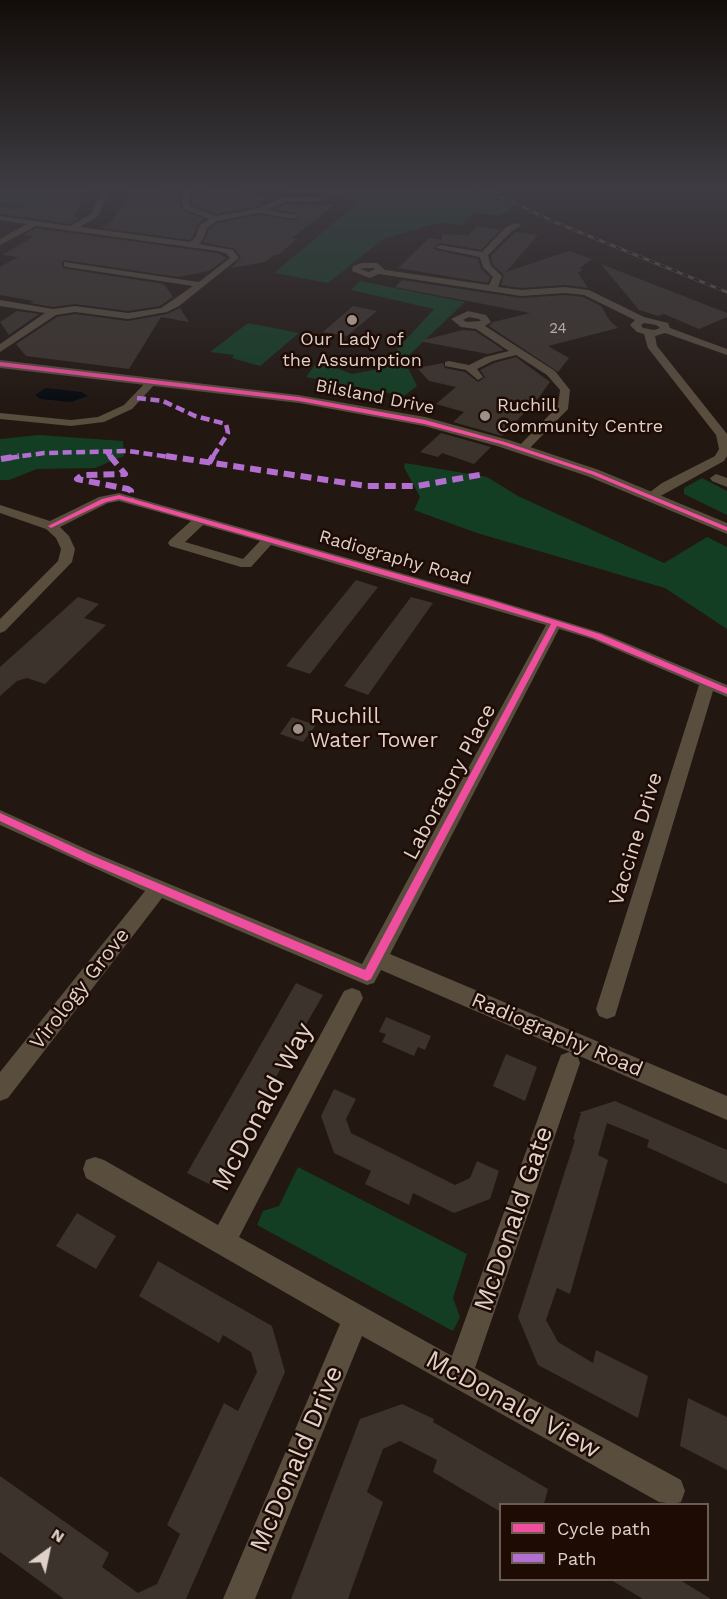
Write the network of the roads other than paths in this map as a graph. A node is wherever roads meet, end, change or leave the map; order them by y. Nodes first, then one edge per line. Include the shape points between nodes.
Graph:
1 (67, 264) dead end
2 (230, 264) edge
3 (486, 264) edge
4 (84, 267) junction
5 (380, 272) dead end
6 (69, 276) dead end
7 (201, 285) junction
8 (492, 289) junction
9 (0, 303) edge
10 (53, 312) junction
11 (642, 320) junction
12 (478, 326) dead end
13 (665, 330) junction
14 (649, 333) junction
15 (0, 349) edge
16 (516, 352) junction
17 (727, 352) edge
18 (0, 364) edge
19 (449, 364) dead end
20 (470, 368) junction
21 (478, 377) dead end
22 (152, 382) junction
23 (0, 416) edge
24 (522, 449) junction
25 (652, 495) junction
26 (0, 509) edge
27 (201, 520) junction
28 (51, 526) junction
29 (727, 529) edge
30 (269, 539) junction
31 (555, 623) junction
32 (0, 628) edge
33 (708, 682) junction
34 (727, 691) edge
35 (0, 817) edge
36 (159, 888) junction
37 (377, 958) junction
38 (352, 998) dead end
39 (607, 1009) dead end
40 (569, 1063) dead end
41 (0, 1090) edge
42 (727, 1108) edge
43 (95, 1169) dead end
44 (223, 1242) junction
45 (356, 1318) junction
46 (459, 1375) junction
47 (670, 1491) dead end
48 (239, 1599) edge

1 - 4 street
2 - 7 street
3 - 8 street via 498,276
4 - 6 street
4 - 7 street
5 - 8 street
7 - 10 street via 172,307 149,314 124,316 70,309
8 - 11 street via 521,293 586,292
9 - 10 street
10 - 15 street
11 - 13 street via 665,325
11 - 14 street via 635,327
12 - 16 street
13 - 14 street
13 - 17 street
14 - 25 street via 652,346 722,435 725,449 720,458
16 - 20 street
16 - 24 street via 551,374 565,390 564,407
18 - 22 main road, Bilsland Drive
19 - 20 street
20 - 21 street
22 - 23 street via 128,407 100,420 71,423
22 - 24 main road, Bilsland Drive via 372,411
24 - 25 main road, Bilsland Drive
25 - 29 main road, Bilsland Drive
26 - 28 street
27 - 28 street, Radiography Road via 119,497 104,500
27 - 30 street, Radiography Road
27 - 30 street via 176,543 246,564
28 - 32 street via 68,549 65,562
30 - 31 street, Radiography Road
31 - 33 street, Radiography Road
31 - 37 street, Laboratory Place
33 - 34 street, Radiography Road
33 - 39 street, Vaccine Drive
35 - 36 street
36 - 37 street via 367,976
36 - 41 street, Virology Grove
37 - 42 street, Radiography Road
38 - 44 street, McDonald Way
40 - 46 street, McDonald Gate
43 - 44 street
44 - 45 street
45 - 46 street, McDonald View
45 - 48 street, McDonald Drive
46 - 47 street, McDonald View

